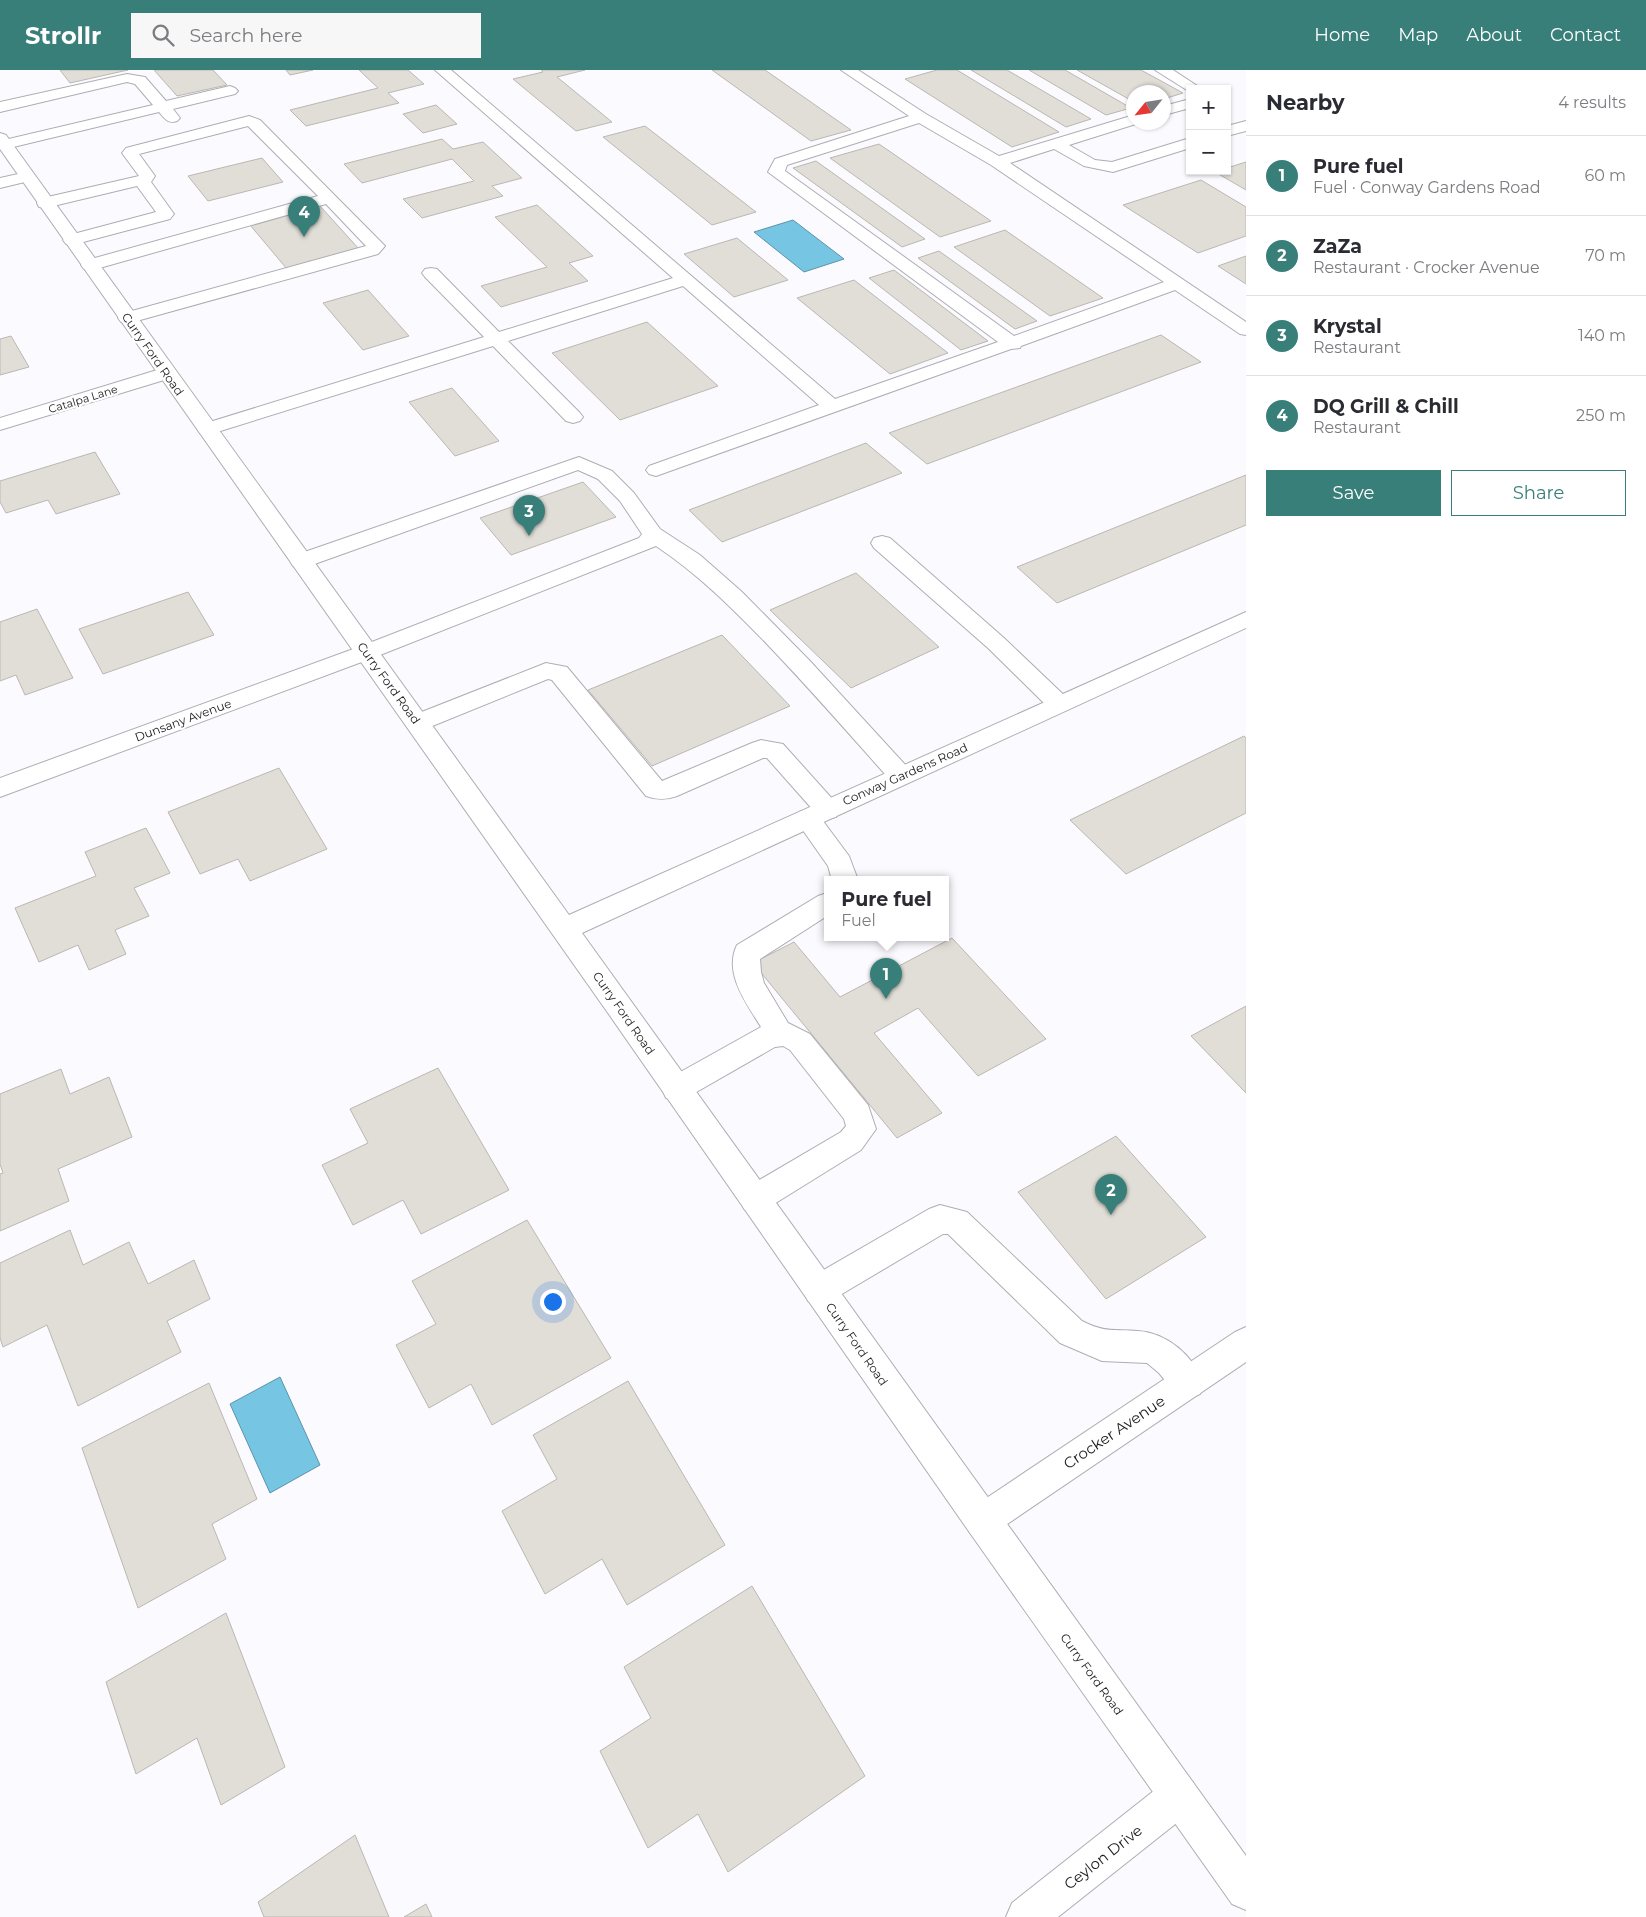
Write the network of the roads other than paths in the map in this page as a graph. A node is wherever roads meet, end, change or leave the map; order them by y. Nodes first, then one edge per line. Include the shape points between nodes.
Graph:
1 (848, 70) edge
2 (1162, 70) edge
3 (446, 71) edge
4 (1188, 85) edge
5 (230, 91) dead end
6 (1186, 104) edge
7 (0, 106) edge
8 (163, 107) junction
9 (1171, 109) edge
10 (921, 117) junction
11 (1126, 122) edge
12 (1246, 126) edge
13 (1231, 130) edge
14 (188, 136) junction
15 (2, 141) edge
16 (1055, 143) junction
17 (1186, 144) edge
18 (997, 162) junction
19 (27, 177) junction
20 (141, 180) junction
21 (0, 184) edge
22 (329, 198) junction
23 (46, 203) junction
24 (72, 240) junction
25 (90, 265) junction
26 (431, 273) dead end
27 (685, 280) junction
28 (1176, 284) junction
29 (128, 318) junction
30 (1246, 330) edge
31 (495, 339) junction
32 (1013, 344) junction
33 (167, 373) junction
34 (831, 406) junction
35 (573, 417) dead end
36 (0, 424) edge
37 (207, 429) junction
38 (656, 470) dead end
39 (653, 534) junction
40 (882, 543) dead end
41 (302, 561) junction
42 (1246, 619) edge
43 (366, 652) junction
44 (1060, 704) junction
45 (417, 723) junction
46 (901, 776) junction
47 (0, 788) edge
48 (817, 814) junction
49 (844, 876) edge
50 (824, 905) edge
51 (565, 929) junction
52 (779, 1033) junction
53 (676, 1089) junction
54 (755, 1198) junction
55 (819, 1290) junction
56 (1246, 1343) edge
57 (1188, 1383) junction
58 (982, 1521) junction
59 (1179, 1796) junction
60 (1246, 1890) edge
61 (1026, 1917) edge

1 - 10 street
2 - 4 street
3 - 27 street
5 - 8 street
6 - 9 street
7 - 8 street via 126,78 140,80
8 - 14 street
8 - 15 street
10 - 18 street
10 - 32 street via 781,162 776,172
11 - 16 street
12 - 13 street
14 - 20 street via 132,151 130,153 147,176
14 - 22 street via 251,122
15 - 19 street, Curry Ford Road
16 - 17 street via 1091,166 1106,167
16 - 18 street
18 - 28 street
19 - 21 street
19 - 23 street, Curry Ford Road
20 - 23 street
20 - 24 street via 166,214
22 - 25 street
22 - 29 street via 375,248
23 - 24 street, Curry Ford Road
24 - 25 street, Curry Ford Road
25 - 29 street, Curry Ford Road
26 - 31 street
27 - 31 street
27 - 34 street
28 - 30 street
28 - 32 street
29 - 33 street, Curry Ford Road
31 - 35 street
31 - 37 street
32 - 34 street
33 - 36 street, Catalpa Lane
33 - 37 street, Curry Ford Road
34 - 38 street
37 - 41 street, Curry Ford Road
39 - 41 street via 627,496 605,475 579,463
39 - 43 street, Dunsany Avenue via 647,543
39 - 46 street via 692,560 734,597
40 - 44 street
41 - 43 street, Curry Ford Road
42 - 44 street, Conway Gardens Road
43 - 45 street, Curry Ford Road
43 - 47 street, Dunsany Avenue
44 - 46 street, Conway Gardens Road
45 - 48 street via 546,671 559,673 655,790 668,790 761,749 774,750
45 - 51 street, Curry Ford Road
46 - 48 street, Conway Gardens Road
48 - 49 street
48 - 51 street, Conway Gardens Road
50 - 52 street via 747,953 744,962 748,977
51 - 53 street, Curry Ford Road
52 - 53 street
52 - 54 street via 800,1042 858,1114 861,1128 851,1141
53 - 54 street, Curry Ford Road
54 - 55 street, Curry Ford Road
55 - 57 street via 940,1219 956,1222 1071,1332 1091,1343 1127,1345 1164,1355
55 - 58 street, Curry Ford Road
56 - 57 street, Crocker Avenue
57 - 58 street, Crocker Avenue
58 - 59 street, Curry Ford Road
59 - 60 street, Curry Ford Road
59 - 61 street, Ceylon Drive

